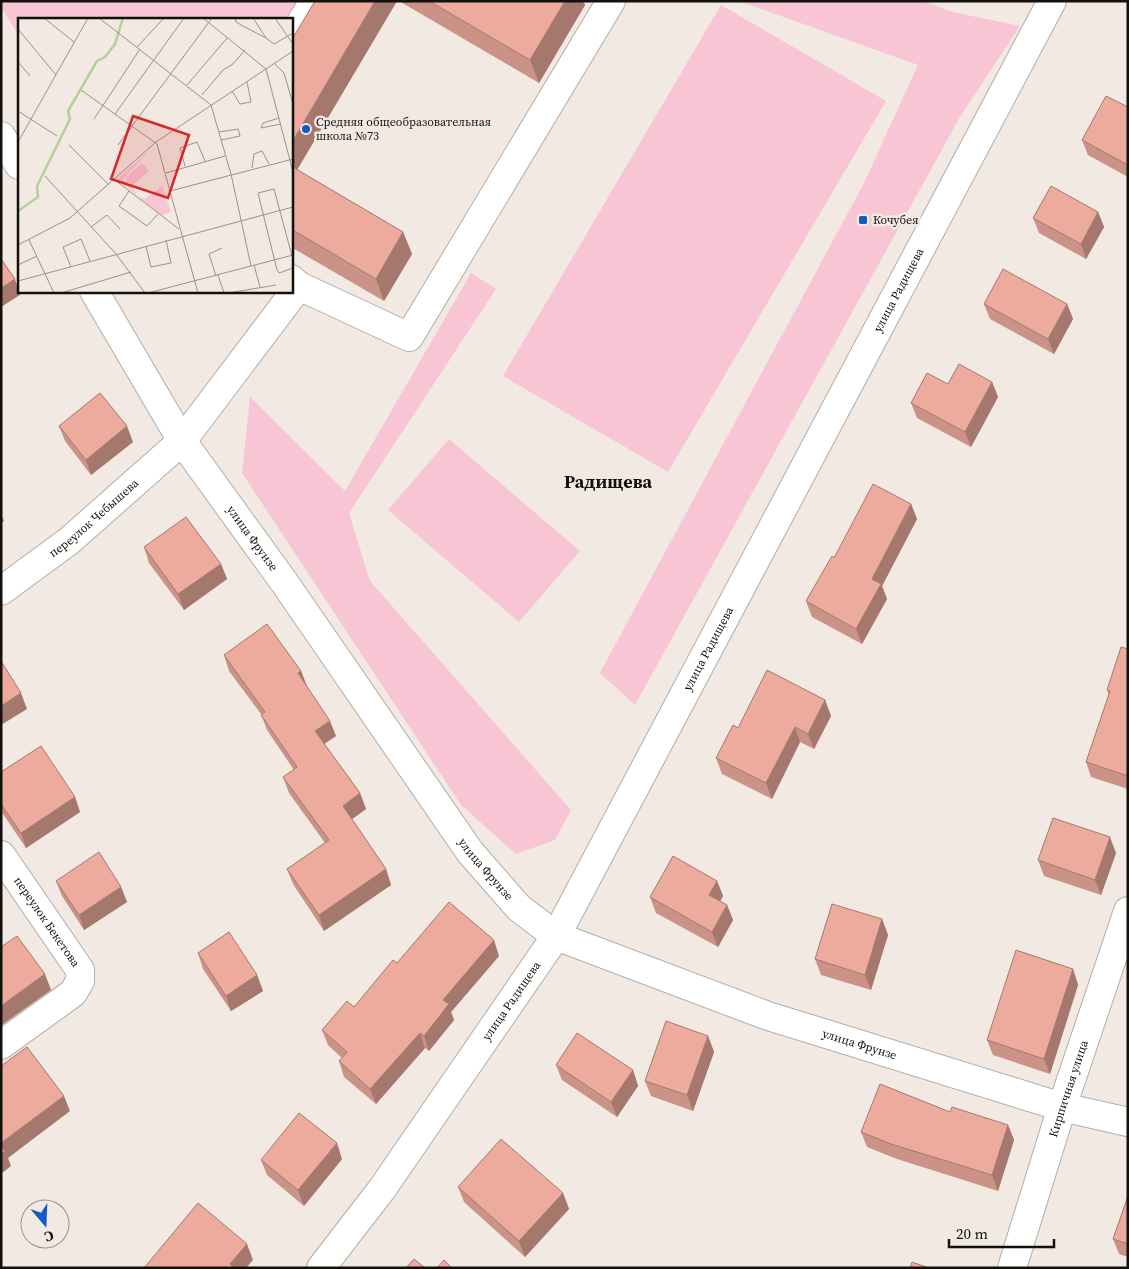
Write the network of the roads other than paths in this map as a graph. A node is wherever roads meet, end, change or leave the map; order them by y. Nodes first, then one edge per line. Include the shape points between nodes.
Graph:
1 (314, 1) edge
2 (610, 1) edge
3 (1052, 1) edge
4 (292, 37) edge
5 (2, 140) edge
6 (18, 164) edge
7 (295, 283) edge
8 (95, 292) edge
9 (289, 292) edge
10 (182, 441) junction
11 (1, 591) edge
12 (1, 855) edge
13 (1128, 911) edge
14 (556, 936) junction
15 (1, 1045) edge
16 (1062, 1107) junction
17 (1128, 1122) edge
18 (321, 1268) edge
19 (1012, 1268) edge

1 - 4 street
2 - 7 street via 409,337
3 - 14 street, улица Радищева
5 - 6 street
8 - 10 street, улица Фрунзе
9 - 10 street, переулок Чебышева
10 - 11 street, переулок Чебышева via 69,541
10 - 14 street, улица Фрунзе via 284,582 470,852 519,908
12 - 15 street, переулок Бекетова via 80,970 80,981 73,993
13 - 16 street, Кирпичная улица
14 - 16 street, улица Фрунзе via 768,1016
14 - 18 street, улица Радищева via 382,1189
16 - 17 street, улица Фрунзе
16 - 19 street, Кирпичная улица

